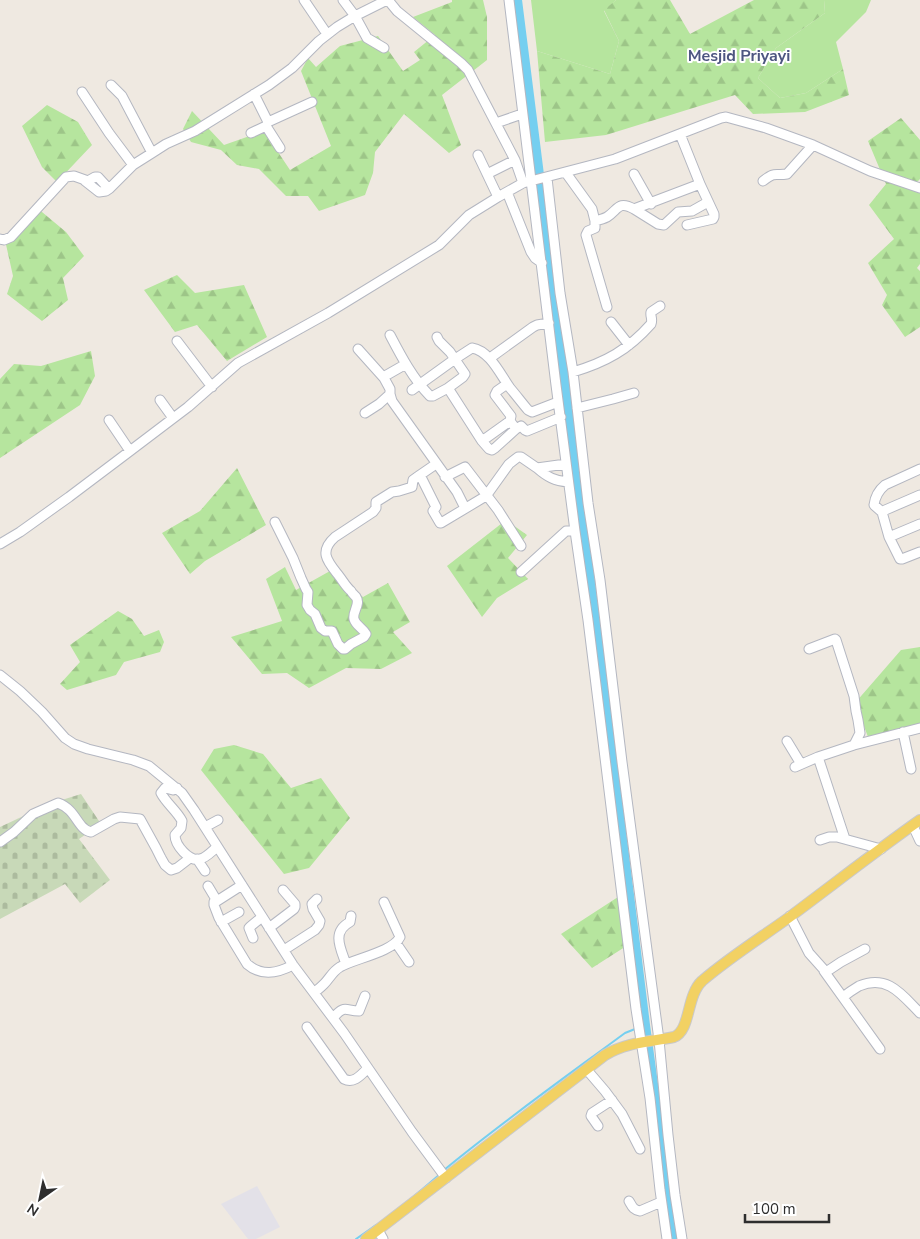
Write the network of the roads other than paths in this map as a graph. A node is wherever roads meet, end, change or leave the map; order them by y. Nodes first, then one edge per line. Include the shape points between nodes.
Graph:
1 (304, 0) edge
2 (343, 0) edge
3 (388, 0) edge
4 (509, 0) edge
5 (355, 16) junction
6 (327, 34) junction
7 (384, 48) dead end
8 (111, 85) dead end
9 (82, 92) dead end
10 (254, 94) junction
11 (312, 102) dead end
12 (522, 114) junction
13 (496, 123) junction
14 (267, 124) junction
15 (251, 133) dead end
16 (680, 134) junction
17 (813, 146) junction
18 (280, 148) dead end
19 (152, 153) junction
20 (478, 155) dead end
21 (515, 160) junction
22 (133, 165) junction
23 (566, 173) junction
24 (487, 174) junction
25 (634, 174) dead end
26 (546, 178) junction
27 (529, 181) junction
28 (763, 181) dead end
29 (700, 184) junction
30 (920, 188) edge
31 (506, 192) junction
32 (498, 197) junction
33 (708, 202) junction
34 (651, 204) junction
35 (634, 209) junction
36 (595, 221) junction
37 (687, 225) dead end
38 (1, 240) edge
39 (542, 263) junction
40 (660, 306) dead end
41 (607, 307) dead end
42 (611, 322) dead end
43 (548, 323) junction
44 (390, 335) dead end
45 (437, 337) dead end
46 (177, 341) dead end
47 (629, 345) junction
48 (358, 349) dead end
49 (490, 358) junction
50 (455, 359) junction
51 (406, 364) junction
52 (573, 372) junction
53 (384, 378) junction
54 (508, 384) junction
55 (212, 387) junction
56 (416, 387) junction
57 (448, 388) junction
58 (634, 393) dead end
59 (390, 394) junction
60 (160, 400) dead end
61 (558, 402) junction
62 (577, 408) junction
63 (365, 413) dead end
64 (560, 417) junction
65 (173, 418) junction
66 (108, 420) dead end
67 (513, 425) junction
68 (482, 441) junction
69 (130, 451) junction
70 (436, 464) junction
71 (566, 464) junction
72 (537, 468) junction
73 (920, 469) edge
74 (420, 475) junction
75 (445, 477) junction
76 (568, 482) junction
77 (920, 495) edge
78 (486, 496) junction
79 (465, 508) junction
80 (882, 512) junction
81 (275, 522) dead end
82 (920, 524) edge
83 (575, 531) junction
84 (889, 537) junction
85 (0, 544) edge
86 (521, 546) dead end
87 (920, 552) edge
88 (521, 572) dead end
89 (809, 649) dead end
90 (0, 675) edge
91 (920, 728) edge
92 (903, 732) junction
93 (787, 742) dead end
94 (854, 745) junction
95 (818, 757) junction
96 (911, 769) dead end
97 (177, 788) junction
98 (218, 820) dead end
99 (916, 823) edge
100 (183, 824) junction
101 (205, 827) junction
102 (188, 833) dead end
103 (820, 840) dead end
104 (845, 840) junction
105 (920, 841) edge
106 (0, 842) edge
107 (217, 847) junction
108 (881, 849) junction
109 (194, 858) junction
110 (205, 871) dead end
111 (242, 885) junction
112 (208, 886) dead end
113 (283, 890) dead end
114 (317, 899) dead end
115 (216, 901) junction
116 (384, 902) dead end
117 (238, 912) dead end
118 (351, 916) dead end
119 (790, 916) junction
120 (262, 917) junction
121 (221, 922) junction
122 (270, 928) junction
123 (253, 938) dead end
124 (396, 943) junction
125 (865, 948) dead end
126 (284, 950) junction
127 (410, 962) dead end
128 (346, 964) junction
129 (293, 965) junction
130 (824, 971) junction
131 (314, 992) junction
132 (365, 996) dead end
133 (843, 997) junction
134 (920, 1013) edge
135 (333, 1018) junction
136 (307, 1027) dead end
137 (649, 1041) junction
138 (880, 1049) dead end
139 (368, 1068) junction
140 (587, 1070) junction
141 (612, 1100) junction
142 (598, 1126) dead end
143 (640, 1149) dead end
144 (443, 1175) junction
145 (629, 1201) dead end
146 (661, 1202) junction
147 (381, 1235) edge
148 (366, 1239) edge
149 (667, 1239) edge
150 (682, 1239) edge

1 - 6 street
2 - 5 street
3 - 5 street
3 - 13 street via 468,70
4 - 12 street
5 - 6 street
5 - 7 street via 368,38
6 - 10 street via 292,68
8 - 19 street via 122,96
9 - 22 street
10 - 14 street
10 - 19 street
11 - 14 street
12 - 13 street
12 - 27 street
13 - 21 street
14 - 15 street
14 - 18 street
16 - 17 street via 726,117
16 - 23 street via 615,159
16 - 29 street
17 - 28 street via 787,174 775,173
17 - 30 street
19 - 22 street
20 - 24 street
21 - 24 street
21 - 27 street
22 - 38 street via 109,189 98,177 90,181 66,177 11,237
23 - 26 street
23 - 36 street via 592,210
24 - 32 street
25 - 34 street
26 - 27 street
26 - 52 street
27 - 31 street
27 - 39 street
29 - 33 street
29 - 34 street
31 - 32 street
31 - 39 street via 531,252
32 - 55 street via 469,216 439,244 238,364
33 - 35 street via 692,211 678,212 664,225
33 - 37 street via 714,217
34 - 35 street
35 - 36 street via 624,205
36 - 41 street via 594,228 586,235
39 - 43 street
40 - 47 street via 650,314 651,324
42 - 47 street
43 - 49 street via 532,327
43 - 61 street
44 - 51 street
45 - 50 street
46 - 55 street
47 - 52 street via 603,362
48 - 53 street
49 - 50 street via 472,348
49 - 54 street
50 - 56 street
50 - 57 street via 465,375
51 - 53 street
51 - 56 street
52 - 62 street
53 - 59 street
54 - 61 street via 532,412
54 - 67 street via 495,395
55 - 65 street
56 - 57 street via 430,396
57 - 68 street
58 - 62 street
59 - 63 street
59 - 70 street
60 - 65 street
61 - 64 street
62 - 137 street via 622,762
64 - 67 street via 527,431
64 - 71 street
65 - 69 street
66 - 69 street
67 - 68 street
67 - 68 street via 492,450
69 - 85 street
70 - 74 street
70 - 75 street
71 - 72 street
71 - 76 street
72 - 76 street via 552,479
72 - 78 street via 518,457 509,464
73 - 80 street via 881,488 874,504
74 - 79 street via 436,507 433,511 441,523
74 - 81 street via 413,480 412,486 392,492 376,502 373,512 335,537 326,547 331,566 358,600 354,622 366,634 345,650 332,631 321,628 307,605 308,592
75 - 78 street via 465,467
75 - 79 street
76 - 83 street
77 - 80 street
78 - 79 street
78 - 86 street
80 - 84 street
82 - 84 street
83 - 88 street via 566,531
83 - 137 street via 636,1009
84 - 87 street via 902,560
89 - 94 street via 836,640 854,696 860,733
90 - 97 street via 74,744 149,766
91 - 92 street
92 - 94 street
92 - 96 street
93 - 95 street via 798,766
94 - 95 street
95 - 104 street
97 - 100 street via 165,788 161,794
97 - 101 street
98 - 101 street
99 - 105 street
99 - 108 main road
100 - 102 street
100 - 109 street via 175,839 180,848
101 - 107 street
103 - 104 street via 837,837
104 - 108 street
106 - 109 street via 33,814 58,803 70,810 88,832 120,817 140,819 165,865 171,870
107 - 109 street via 201,859
107 - 111 street
108 - 119 main road
109 - 110 street
111 - 115 street
111 - 120 street
112 - 115 street
113 - 122 street via 295,907
114 - 126 street via 312,909 320,921 319,925
115 - 121 street via 214,905
116 - 124 street via 400,938
117 - 121 street
118 - 128 street via 350,922 338,935
119 - 130 street via 809,953
119 - 137 main road via 701,982 693,993 681,1032 674,1037
120 - 122 street
120 - 123 street via 249,928
121 - 129 street via 247,964 256,971 271,973
122 - 126 street
124 - 127 street
124 - 128 street
125 - 130 street
126 - 129 street
128 - 131 street
129 - 131 street
130 - 133 street
131 - 135 street
132 - 135 street via 360,1010 345,1008
133 - 134 street via 858,987 880,982 896,989
133 - 138 street
135 - 139 street
136 - 139 street via 344,1079 353,1081
137 - 140 main road via 611,1051
137 - 146 street via 650,1098
137 - 150 street via 668,1135
139 - 144 street
140 - 141 street
140 - 144 main road
141 - 142 street via 592,1113
141 - 143 street
144 - 147 main road
145 - 146 street via 640,1211
146 - 149 street
147 - 148 main road

